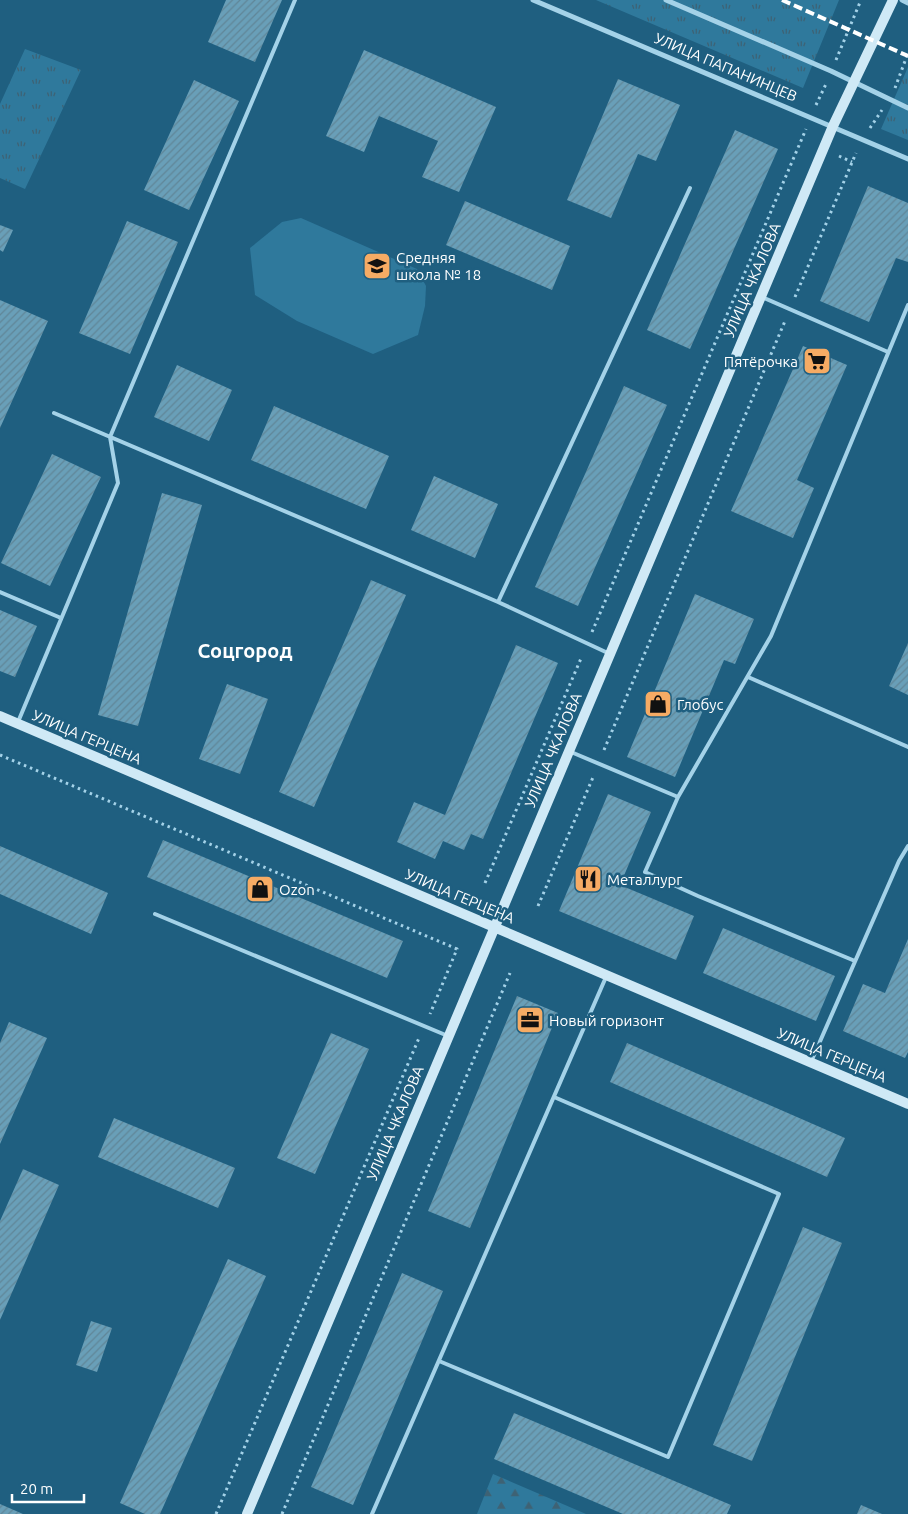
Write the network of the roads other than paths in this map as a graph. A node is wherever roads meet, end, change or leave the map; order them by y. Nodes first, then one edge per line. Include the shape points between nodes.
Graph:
1 (295, 0) edge
2 (534, 0) edge
3 (666, 0) edge
4 (893, 0) edge
5 (902, 0) edge
6 (908, 3) edge
7 (854, 83) junction
8 (908, 108) edge
9 (833, 126) junction
10 (908, 159) edge
11 (690, 188) dead end
12 (761, 296) junction
13 (908, 305) edge
14 (888, 352) junction
15 (54, 414) dead end
16 (110, 437) junction
17 (0, 592) edge
18 (498, 602) junction
19 (62, 618) junction
20 (610, 654) junction
21 (748, 677) junction
22 (0, 716) edge
23 (17, 724) junction
24 (908, 747) edge
25 (569, 751) junction
26 (678, 797) junction
27 (908, 846) edge
28 (155, 914) dead end
29 (494, 927) junction
30 (855, 961) junction
31 (607, 975) junction
32 (448, 1036) junction
33 (811, 1062) junction
34 (554, 1097) junction
35 (908, 1104) edge
36 (439, 1361) junction
37 (247, 1514) edge
38 (372, 1514) edge

1 - 16 lane
2 - 9 street, УЛИЦА ПАПАНИНЦЕВ
3 - 7 street
4 - 7 street, УЛИЦА ЧКАЛОВА
5 - 6 street
7 - 8 street
7 - 9 street, УЛИЦА ЧКАЛОВА
9 - 10 street, УЛИЦА ПАПАНИНЦЕВ
9 - 12 street, УЛИЦА ЧКАЛОВА
11 - 18 lane
12 - 14 lane
12 - 20 street, УЛИЦА ЧКАЛОВА
13 - 14 lane
14 - 21 lane via 771,636
15 - 16 lane
16 - 18 lane
16 - 19 lane via 118,483
17 - 19 lane
18 - 20 lane
19 - 23 lane
20 - 25 street, УЛИЦА ЧКАЛОВА
21 - 24 lane
21 - 26 lane
22 - 23 street, УЛИЦА ГЕРЦЕНА
23 - 29 street, УЛИЦА ГЕРЦЕНА
25 - 26 lane
25 - 29 street, УЛИЦА ЧКАЛОВА
26 - 30 lane via 645,872
27 - 30 lane
28 - 32 lane
29 - 31 street, УЛИЦА ГЕРЦЕНА
29 - 32 street, УЛИЦА ЧКАЛОВА
30 - 33 lane
31 - 33 street, УЛИЦА ГЕРЦЕНА
31 - 34 lane
32 - 37 street, УЛИЦА ЧКАЛОВА
33 - 35 street, УЛИЦА ГЕРЦЕНА
34 - 36 lane
34 - 36 lane via 779,1194 668,1457
36 - 38 lane

